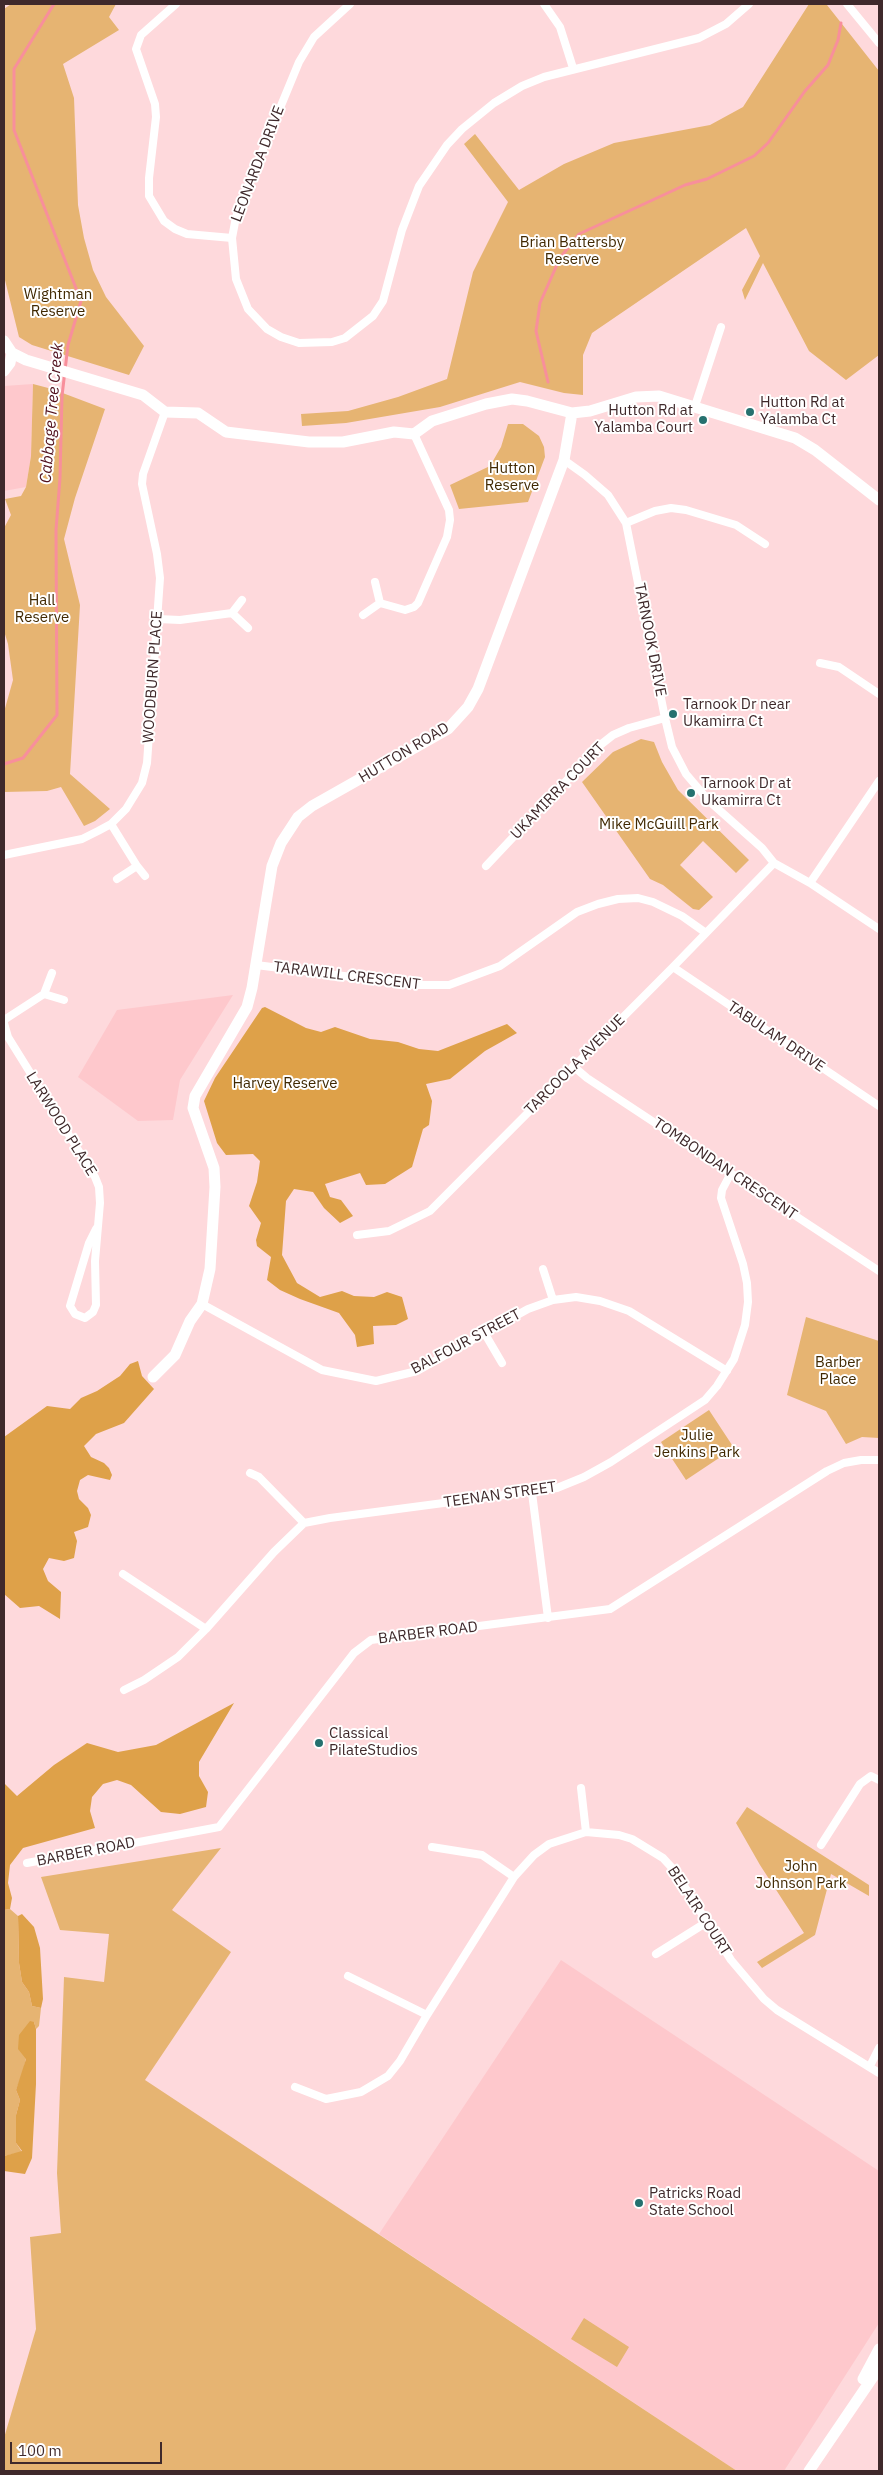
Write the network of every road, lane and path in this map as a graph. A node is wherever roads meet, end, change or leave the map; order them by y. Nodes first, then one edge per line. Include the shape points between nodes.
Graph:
1 (176, 4) edge
2 (350, 4) edge
3 (544, 4) edge
4 (749, 4) edge
5 (847, 4) edge
6 (879, 42) edge
7 (573, 68) junction
8 (232, 238) junction
9 (721, 327) dead end
10 (4, 341) edge
11 (9, 362) edge
12 (696, 406) junction
13 (165, 412) junction
14 (572, 413) junction
15 (414, 434) junction
16 (564, 460) junction
17 (879, 500) edge
18 (626, 523) junction
19 (765, 544) dead end
20 (375, 582) dead end
21 (242, 600) dead end
22 (380, 603) junction
23 (232, 613) junction
24 (363, 615) dead end
25 (158, 619) junction
26 (248, 628) dead end
27 (820, 663) dead end
28 (879, 694) edge
29 (665, 718) junction
30 (879, 781) edge
31 (111, 824) junction
32 (4, 855) edge
33 (774, 863) junction
34 (137, 866) junction
35 (486, 866) dead end
36 (145, 876) dead end
37 (117, 878) dead end
38 (810, 883) junction
39 (879, 928) edge
40 (706, 933) junction
41 (256, 964) junction
42 (673, 967) junction
43 (52, 972) dead end
44 (44, 994) junction
45 (64, 1000) dead end
46 (4, 1021) edge
47 (573, 1066) junction
48 (879, 1106) edge
49 (731, 1173) junction
50 (96, 1229) junction
51 (357, 1235) dead end
52 (544, 1269) dead end
53 (879, 1271) edge
54 (553, 1300) junction
55 (202, 1304) junction
56 (485, 1334) junction
57 (502, 1363) dead end
58 (727, 1371) junction
59 (153, 1377) dead end
60 (879, 1460) edge
61 (250, 1473) dead end
62 (532, 1493) junction
63 (304, 1524) junction
64 (123, 1574) dead end
65 (548, 1618) junction
66 (206, 1629) junction
67 (124, 1690) dead end
68 (879, 1780) edge
69 (581, 1788) dead end
70 (586, 1832) junction
71 (821, 1845) dead end
72 (432, 1847) dead end
73 (27, 1863) dead end
74 (514, 1877) junction
75 (707, 1922) junction
76 (656, 1954) dead end
77 (348, 1976) dead end
78 (426, 2015) junction
79 (879, 2048) edge
80 (870, 2066) junction
81 (879, 2073) edge
82 (295, 2087) dead end
83 (879, 2349) edge
84 (879, 2368) edge
85 (832, 2435) junction
86 (809, 2471) edge

1 - 8 street via 141,35 136,49 155,104 149,196 164,222 175,229 187,234
2 - 8 street, LEONARDA DRIVE via 314,37 299,62 247,188
3 - 7 street via 560,26
4 - 7 street, LEONARDA DRIVE via 726,24 699,38
5 - 6 street
7 - 8 street, LEONARDA DRIVE via 522,86 494,103 447,145 432,165 409,209 384,301 373,316 346,338 299,343 281,338 257,320 248,308 236,279
9 - 12 street
10 - 11 street
11 - 13 street via 26,360 143,395
12 - 14 street via 659,396 646,396
12 - 17 street via 799,440
13 - 15 street via 198,413 226,432 238,435 309,442 344,442 394,432
13 - 25 street, WOODBURN PLACE via 146,463 142,484 160,578
14 - 15 street via 512,399 432,420
14 - 16 street, HUTTON ROAD
15 - 22 street via 449,510 447,537 414,607 405,610
16 - 18 street, TARNOOK DRIVE via 608,495
16 - 41 street, HUTTON ROAD via 478,690 468,707 448,729 312,806 293,823 272,866
18 - 19 street via 656,511 686,510 736,525
18 - 29 street, TARNOOK DRIVE
20 - 22 street
21 - 23 street
22 - 24 street
23 - 25 street via 180,620
23 - 26 street
25 - 31 street, WOODBURN PLACE via 147,763 142,784 126,809
27 - 28 street via 839,667
29 - 33 street, TARNOOK DRIVE via 672,747 686,774
29 - 35 street, UKAMIRRA COURT via 621,732 599,746
30 - 38 street
31 - 32 street, WOODBURN PLACE via 82,839
31 - 34 street
33 - 38 street, TARNOOK DRIVE
33 - 40 street, TARCOOLA AVENUE
34 - 36 street
34 - 37 street
38 - 39 street, TARNOOK DRIVE
40 - 41 street, TARAWILL CRESCENT via 682,916 653,902 638,898 618,899 577,912 500,966 449,984 408,985
40 - 42 street, TARCOOLA AVENUE
41 - 55 street, HUTTON ROAD via 242,1018 195,1096 193,1108 214,1168 215,1188 210,1269
42 - 47 street, TARCOOLA AVENUE
42 - 48 street, TABULAM DRIVE
43 - 44 street
44 - 45 street
44 - 46 street
46 - 50 street, LARWOOD PLACE via 8,1037 95,1177 100,1203
47 - 49 street, TOMBONDAN CRESCENT
47 - 51 street, TARCOOLA AVENUE via 430,1211 389,1231
49 - 53 street, TOMBONDAN CRESCENT
49 - 58 street, TEENAN STREET via 720,1198 742,1264 748,1302 739,1347
50 - 50 street, LARWOOD PLACE via 96,1305 85,1318 75,1314 70,1306
52 - 54 street
54 - 56 street, BALFOUR STREET via 528,1309
54 - 58 street, BALFOUR STREET via 576,1297 600,1300 629,1312
55 - 56 street, BALFOUR STREET via 322,1370 376,1381 417,1372
55 - 59 street, HUTTON ROAD via 190,1321 175,1355
56 - 57 street
58 - 62 street, TEENAN STREET via 705,1400 611,1462 571,1483
60 - 65 street, BARBER ROAD via 844,1463 827,1471 610,1609
61 - 63 street via 259,1477
62 - 63 street, TEENAN STREET
62 - 65 street
63 - 66 street via 274,1552
64 - 66 street
65 - 73 street, BARBER ROAD via 371,1640 354,1653 219,1827
66 - 67 street via 178,1657
68 - 71 street via 871,1776 860,1784
69 - 70 street
70 - 74 street, BELAIR COURT via 549,1844
70 - 75 street, BELAIR COURT via 619,1835 651,1849 674,1870
72 - 74 street via 482,1855
74 - 78 street, BELAIR COURT
75 - 76 street
75 - 80 street, BELAIR COURT via 731,1960 764,1999 783,2014
77 - 78 street
78 - 82 street, BELAIR COURT via 388,2076 361,2092 326,2099
79 - 80 street
80 - 81 street, BELAIR COURT
83 - 85 street
84 - 85 street
85 - 86 street

